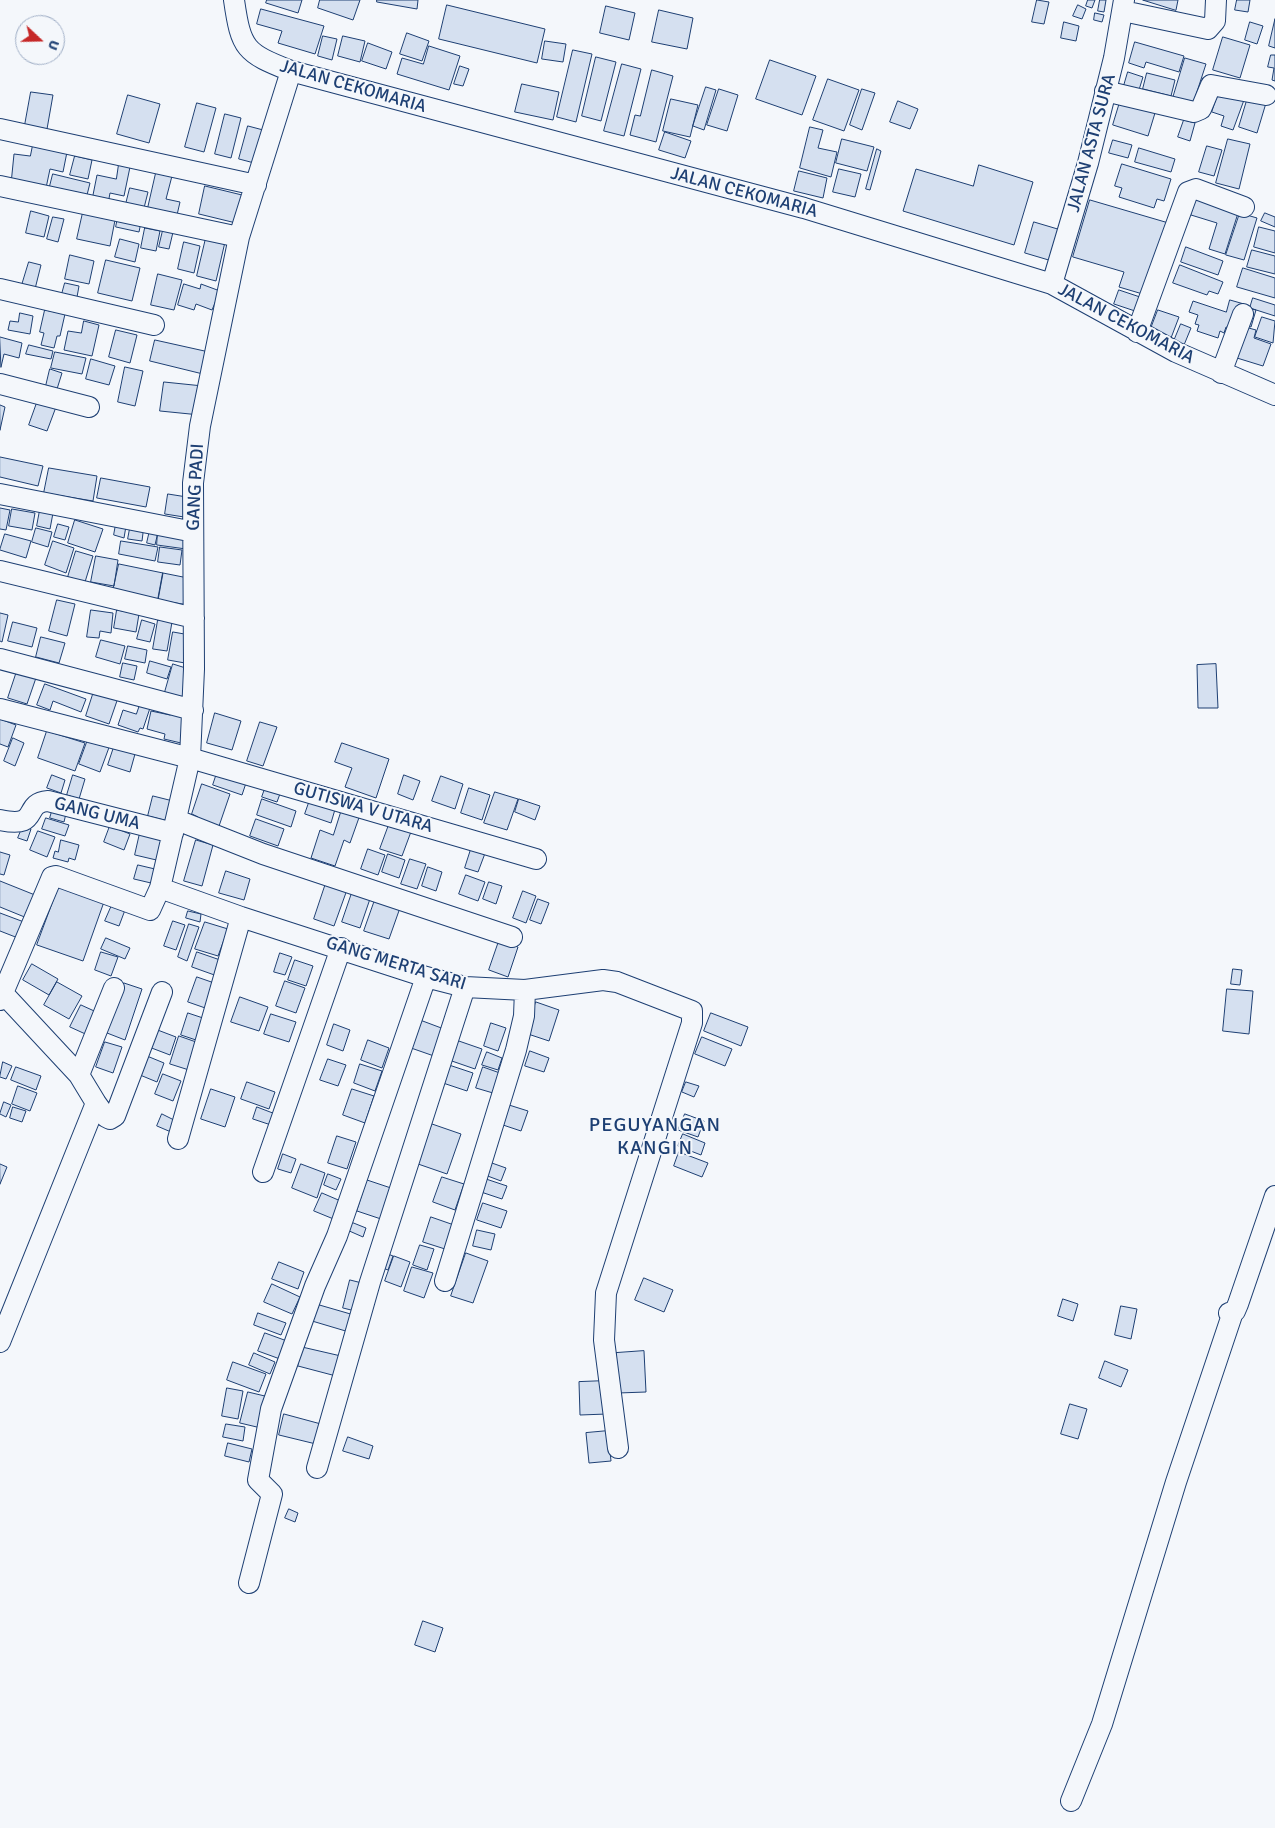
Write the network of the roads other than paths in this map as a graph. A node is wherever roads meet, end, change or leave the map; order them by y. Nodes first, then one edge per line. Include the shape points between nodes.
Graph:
1 (234, 0) edge
2 (1216, 0) edge
3 (1124, 6) edge
4 (291, 71) junction
5 (1105, 91) junction
6 (1266, 95) dead end
7 (0, 130) edge
8 (256, 185) junction
9 (0, 186) edge
10 (1244, 207) dead end
11 (239, 237) junction
12 (1052, 284) junction
13 (0, 290) edge
14 (1243, 314) dead end
15 (154, 325) dead end
16 (1137, 332) junction
17 (1221, 373) junction
18 (0, 384) edge
19 (1275, 395) edge
20 (89, 407) dead end
21 (0, 494) edge
22 (189, 531) dead end
23 (0, 571) edge
24 (194, 618) junction
25 (0, 659) edge
26 (0, 709) edge
27 (193, 710) junction
28 (190, 758) junction
29 (0, 820) edge
30 (175, 826) junction
31 (536, 859) dead end
32 (160, 888) junction
33 (241, 917) junction
34 (512, 937) dead end
35 (341, 948) junction
36 (426, 977) junction
37 (465, 987) junction
38 (114, 988) dead end
39 (525, 990) junction
40 (162, 992) dead end
41 (1, 994) edge
42 (80, 1075) junction
43 (96, 1103) junction
44 (178, 1139) dead end
45 (263, 1172) dead end
46 (1275, 1196) edge
47 (445, 1281) dead end
48 (0, 1342) edge
49 (618, 1448) dead end
50 (317, 1468) dead end
51 (249, 1583) dead end
52 (1071, 1801) dead end

1 - 4 street, JALAN CEKOMARIA via 238,30 252,54
2 - 3 street via 1215,21 1208,29
3 - 5 street, JALAN ASTA SURA
4 - 8 street, GANG PADI
4 - 12 street, JALAN CEKOMARIA via 804,208
5 - 6 street via 1194,112 1201,109 1210,85
5 - 12 street, JALAN ASTA SURA via 1088,163
7 - 8 street
8 - 11 street, GANG PADI
9 - 11 street
10 - 16 street via 1196,189 1188,192
11 - 24 street, GANG PADI via 200,426 193,483
12 - 16 street, JALAN CEKOMARIA
13 - 15 street
14 - 17 street
16 - 17 street, JALAN CEKOMARIA
17 - 19 street, JALAN CEKOMARIA
18 - 20 street
21 - 22 street
23 - 24 street
24 - 27 street, GANG PADI
25 - 27 street
26 - 28 street, GUTISWA V UTARA
27 - 28 street, GANG PADI
28 - 30 street, GANG PADI
28 - 31 street, GUTISWA V UTARA
29 - 30 street, GANG UMA via 26,821 36,805 48,800
30 - 32 street, GANG PADI
30 - 34 street
32 - 33 street, GANG MERTA SARI
32 - 41 street, GANG PADI via 150,910 52,877
33 - 35 street, GANG MERTA SARI
33 - 44 street
35 - 36 street, GANG MERTA SARI
35 - 45 street
36 - 37 street, GANG MERTA SARI
36 - 51 street via 337,1236 315,1286 271,1409 258,1480 272,1494
37 - 39 street, GANG MERTA SARI
37 - 50 street via 370,1282
38 - 42 street
39 - 47 street via 524,1016 516,1050
39 - 49 street, GANG MERTA SARI via 603,980 617,982 692,1011 606,1293 604,1340
40 - 43 street via 115,1116 106,1117
41 - 42 street
42 - 43 street
43 - 48 street
46 - 52 street via 1253,1266 1238,1304 1231,1313 1102,1724

